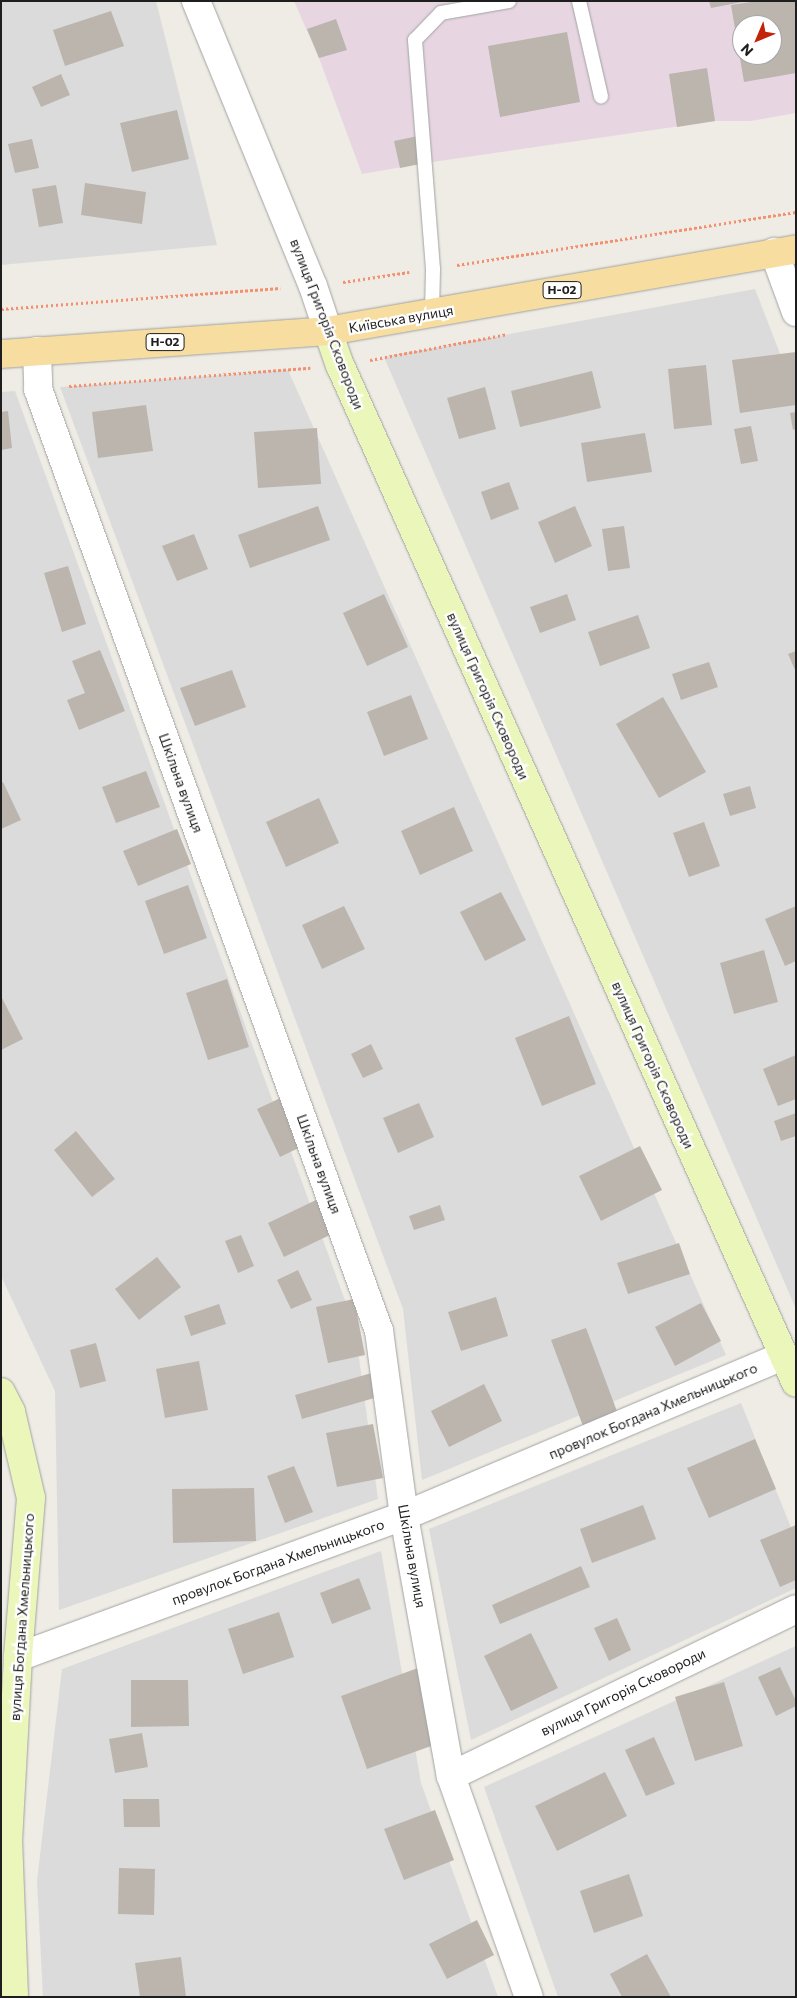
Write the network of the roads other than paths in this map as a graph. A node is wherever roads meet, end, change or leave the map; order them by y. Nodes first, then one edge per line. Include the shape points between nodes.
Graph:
1 (196, 1) edge
2 (509, 1) edge
3 (579, 1) edge
4 (601, 96) dead end
5 (785, 250) edge
6 (796, 312) edge
7 (432, 313) junction
8 (328, 331) junction
9 (37, 351) junction
10 (1, 354) edge
11 (784, 1356) junction
12 (796, 1383) edge
13 (1, 1392) edge
14 (404, 1516) junction
15 (796, 1609) edge
16 (18, 1657) junction
17 (451, 1776) junction
18 (5, 1838) edge
19 (14, 1997) edge
20 (529, 1997) edge

1 - 8 street, вулиця Григорія Сковороди via 313,286
2 - 7 lane via 441,13 414,40 433,269
3 - 4 lane
5 - 6 street
5 - 7 main road, Київська вулиця / Н-02
7 - 8 main road, Київська вулиця / Н-02
8 - 9 main road, Київська вулиця / Н-02
8 - 11 street, вулиця Григорія Сковороди via 340,366
9 - 10 main road, Київська вулиця / Н-02
9 - 14 street, Шкільна вулиця via 38,389 379,1331
11 - 12 street, вулиця Григорія Сковороди
11 - 14 street, провулок Богдана Хмельницького
13 - 16 street, вулиця Богдана Хмельницького via 11,1412 31,1498
14 - 16 street, провулок Богдана Хмельницького
14 - 17 street, Шкільна вулиця
15 - 17 street, вулиця Григорія Сковороди
16 - 18 street, вулиця Богдана Хмельницького
17 - 20 street, Шкільна вулиця
18 - 19 street, вулиця Богдана Хмельницького

